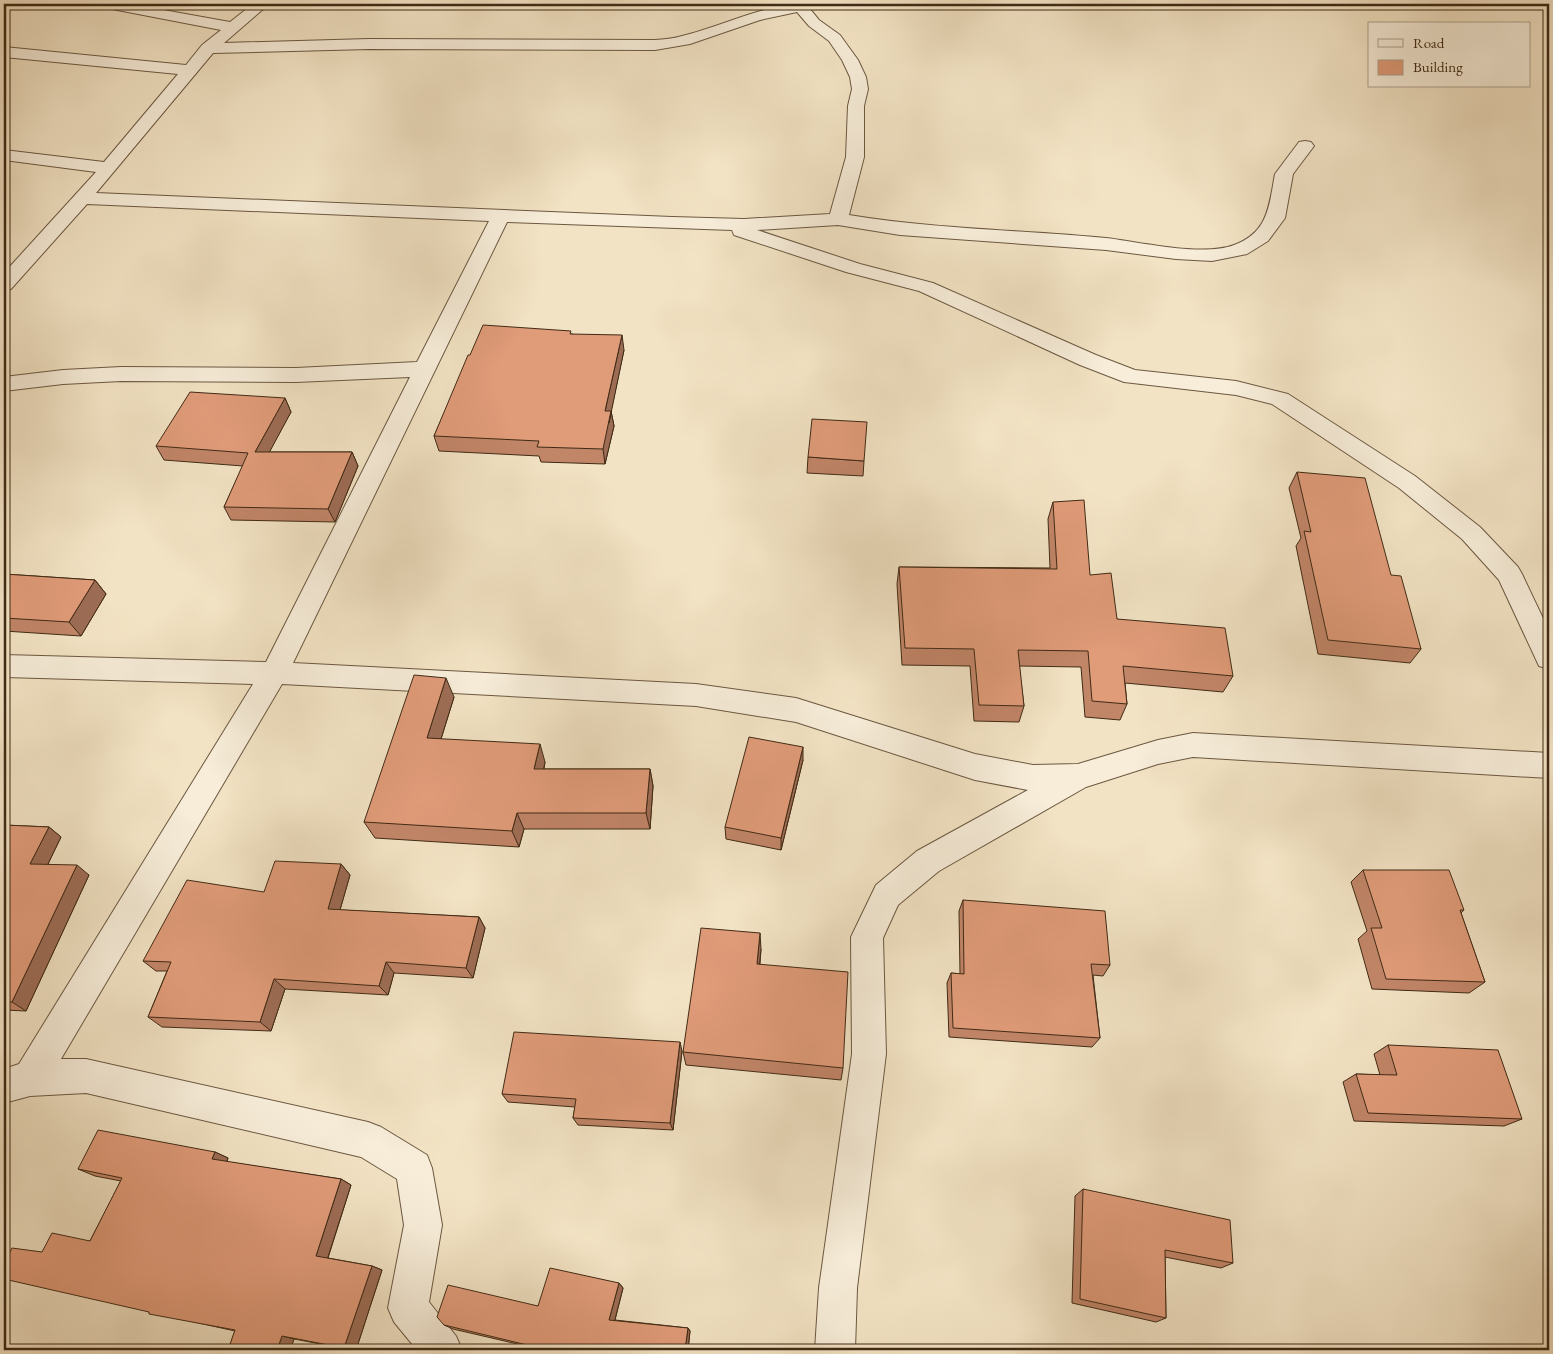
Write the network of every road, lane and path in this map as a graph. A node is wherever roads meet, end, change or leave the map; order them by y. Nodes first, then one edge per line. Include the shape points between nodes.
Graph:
1 (107, 4) edge
2 (262, 4) edge
3 (798, 5) edge
4 (232, 27) junction
5 (208, 48) junction
6 (4, 52) edge
7 (191, 70) junction
8 (1305, 146) dead end
9 (4, 155) edge
10 (109, 168) junction
11 (82, 198) junction
12 (500, 216) junction
13 (838, 219) junction
14 (720, 224) junction
15 (4, 285) edge
16 (424, 369) junction
17 (4, 384) edge
18 (1549, 658) edge
19 (4, 666) edge
20 (274, 673) junction
21 (1549, 766) edge
22 (1078, 777) junction
23 (17, 1082) edge
24 (442, 1350) edge
25 (835, 1350) edge

1 - 4 street
2 - 4 street
3 - 5 street via 684,41 655,45 369,44
3 - 13 street via 814,23 836,38 858,77 860,89 854,157
4 - 5 street
5 - 7 street
6 - 7 street
7 - 10 street
8 - 13 street via 1284,174 1276,218 1260,237 1247,246 1222,253 1176,253 1106,244 910,230
9 - 10 street
10 - 11 street
11 - 12 street
11 - 15 street
12 - 14 street
12 - 16 street
13 - 14 street
14 - 18 street via 853,268 926,287 1132,377 1236,388 1280,399 1408,482 1471,533 1509,574
16 - 17 street via 296,375 121,374
16 - 20 street
19 - 20 street
20 - 22 street via 696,695 796,710 975,767 1033,778
20 - 23 street
21 - 22 street via 1194,745 1158,752
22 - 25 street via 928,861 888,894 867,937 869,1054 838,1288
23 - 24 street via 86,1076 368,1140 414,1168 424,1225 408,1308

